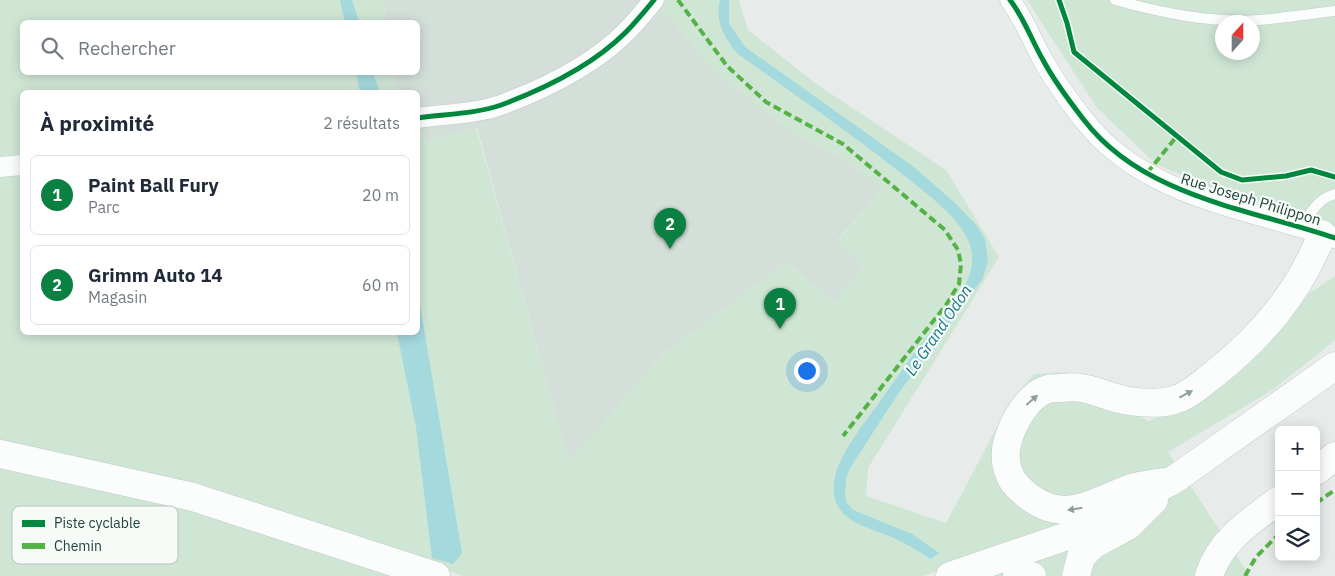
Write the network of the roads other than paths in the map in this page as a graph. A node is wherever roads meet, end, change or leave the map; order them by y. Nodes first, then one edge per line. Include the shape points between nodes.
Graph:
1 (654, 0) edge
2 (1010, 0) edge
3 (1115, 0) edge
4 (1335, 11) edge
5 (420, 118) edge
6 (20, 165) edge
7 (0, 167) edge
8 (1335, 194) edge
9 (1320, 233) edge
10 (1335, 366) edge
11 (0, 454) edge
12 (1335, 456) edge
13 (1320, 468) edge
14 (1172, 481) junction
15 (1275, 503) edge
16 (436, 576) edge
17 (950, 576) edge
18 (1016, 576) edge
19 (1032, 576) edge
20 (1076, 576) edge
21 (1210, 576) edge

1 - 5 street via 625,33 592,59 557,80 500,105
2 - 9 street, Rue Joseph Philippon via 1044,63 1084,121 1120,154 1169,186
3 - 4 lane via 1184,16 1223,20 1259,20
6 - 7 street
8 - 9 lane via 1323,197 1309,214
14 -> 9 main road via 1133,488 1076,510 1059,510 1028,497 1014,483 1005,449 1011,428 1024,407 1045,390 1073,386 1129,401 1152,403 1175,400 1195,389 1236,357 1276,314 1307,270
10 - 14 main road
11 - 16 main road via 193,497
12 - 13 main road
14 - 17 main road via 1073,534
14 - 20 main road via 1128,526 1093,545 1081,557
15 - 21 main road via 1234,534 1218,555
18 - 19 main road

